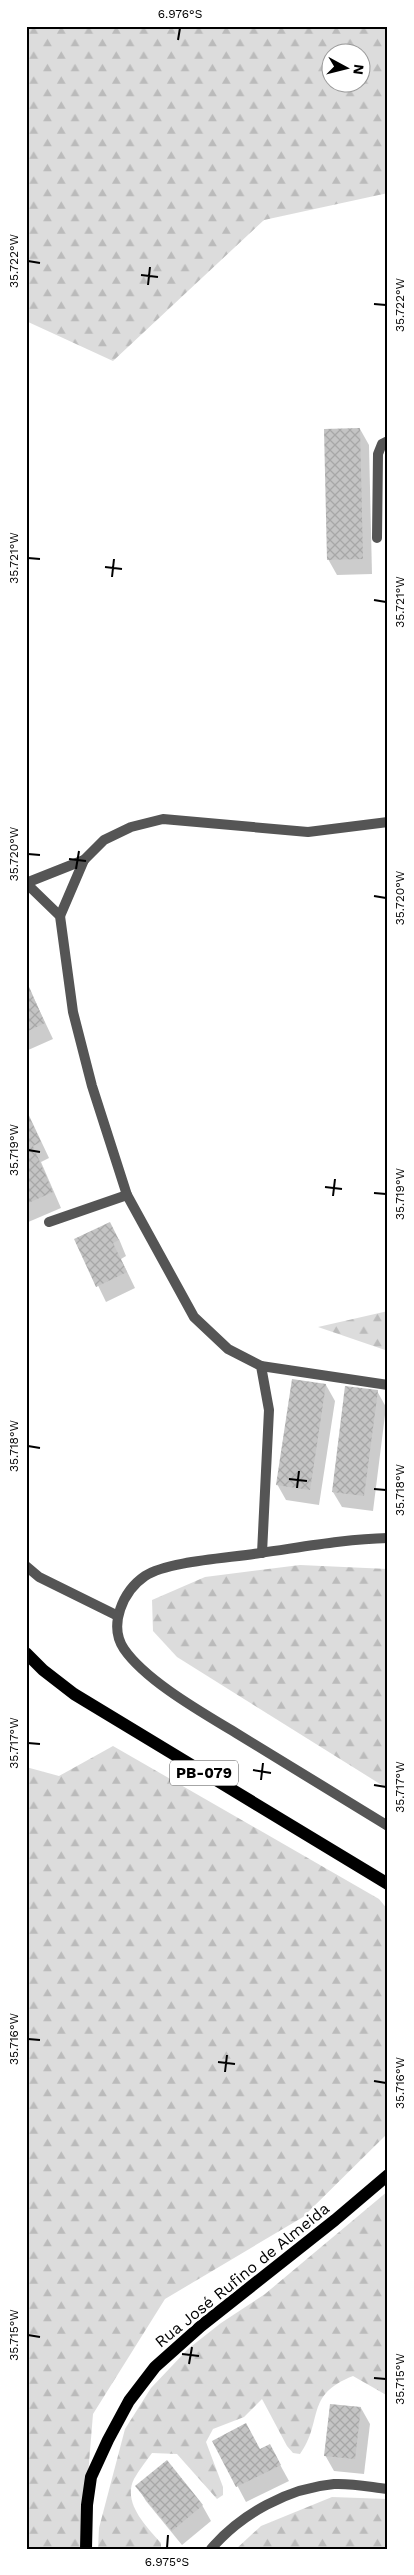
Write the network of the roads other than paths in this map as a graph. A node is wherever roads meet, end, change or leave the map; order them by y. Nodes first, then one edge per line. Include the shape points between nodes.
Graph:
1 (388, 440) edge
2 (377, 538) dead end
3 (388, 822) edge
4 (84, 860) junction
5 (26, 883) edge
6 (60, 916) junction
7 (126, 1195) junction
8 (49, 1222) dead end
9 (261, 1366) junction
10 (388, 1384) edge
11 (388, 1538) edge
12 (262, 1553) junction
13 (26, 1566) edge
14 (118, 1616) junction
15 (26, 1653) edge
16 (388, 1826) edge
17 (388, 1884) edge
18 (388, 2176) edge
19 (388, 2489) edge
20 (86, 2549) edge
21 (211, 2549) edge

1 - 2 street via 382,444 378,454
3 - 4 street via 308,832 163,820 130,827 104,840
4 - 5 street
4 - 6 street
5 - 6 street
6 - 7 street via 73,1012
7 - 8 street
7 - 9 street via 194,1317 228,1349
9 - 10 street
9 - 12 street via 270,1410
11 - 12 street
12 - 14 street via 169,1568 146,1576 124,1601
13 - 14 street via 39,1577
14 - 16 street via 117,1632 124,1648 141,1668 192,1706
15 - 17 main road, PB-079 via 74,1694
18 - 20 main road, Rua José Rufino de Almeida via 200,2326 155,2368 129,2401 91,2477
19 - 21 street via 336,2484 312,2487 285,2496 237,2522

